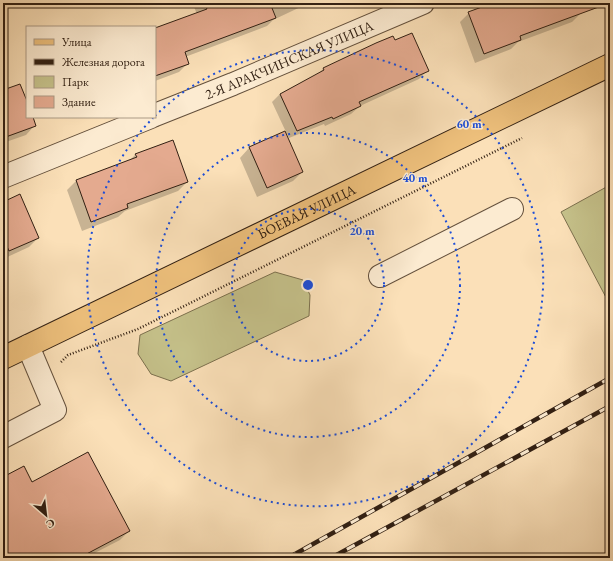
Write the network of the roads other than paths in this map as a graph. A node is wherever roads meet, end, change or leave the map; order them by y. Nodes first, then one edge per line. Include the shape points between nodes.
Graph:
1 (423, 3) edge
2 (610, 65) edge
3 (156, 115) edge
4 (149, 118) edge
5 (3, 177) edge
6 (512, 209) dead end
7 (380, 276) dead end
8 (28, 346) junction
9 (3, 358) edge
10 (3, 437) edge

1 - 3 street, 2-Я АРАКЧИНСКАЯ УЛИЦА
2 - 8 main road, БОЕВАЯ УЛИЦА
4 - 5 street
6 - 7 street
8 - 9 main road, БОЕВАЯ УЛИЦА
8 - 10 street via 55,410

